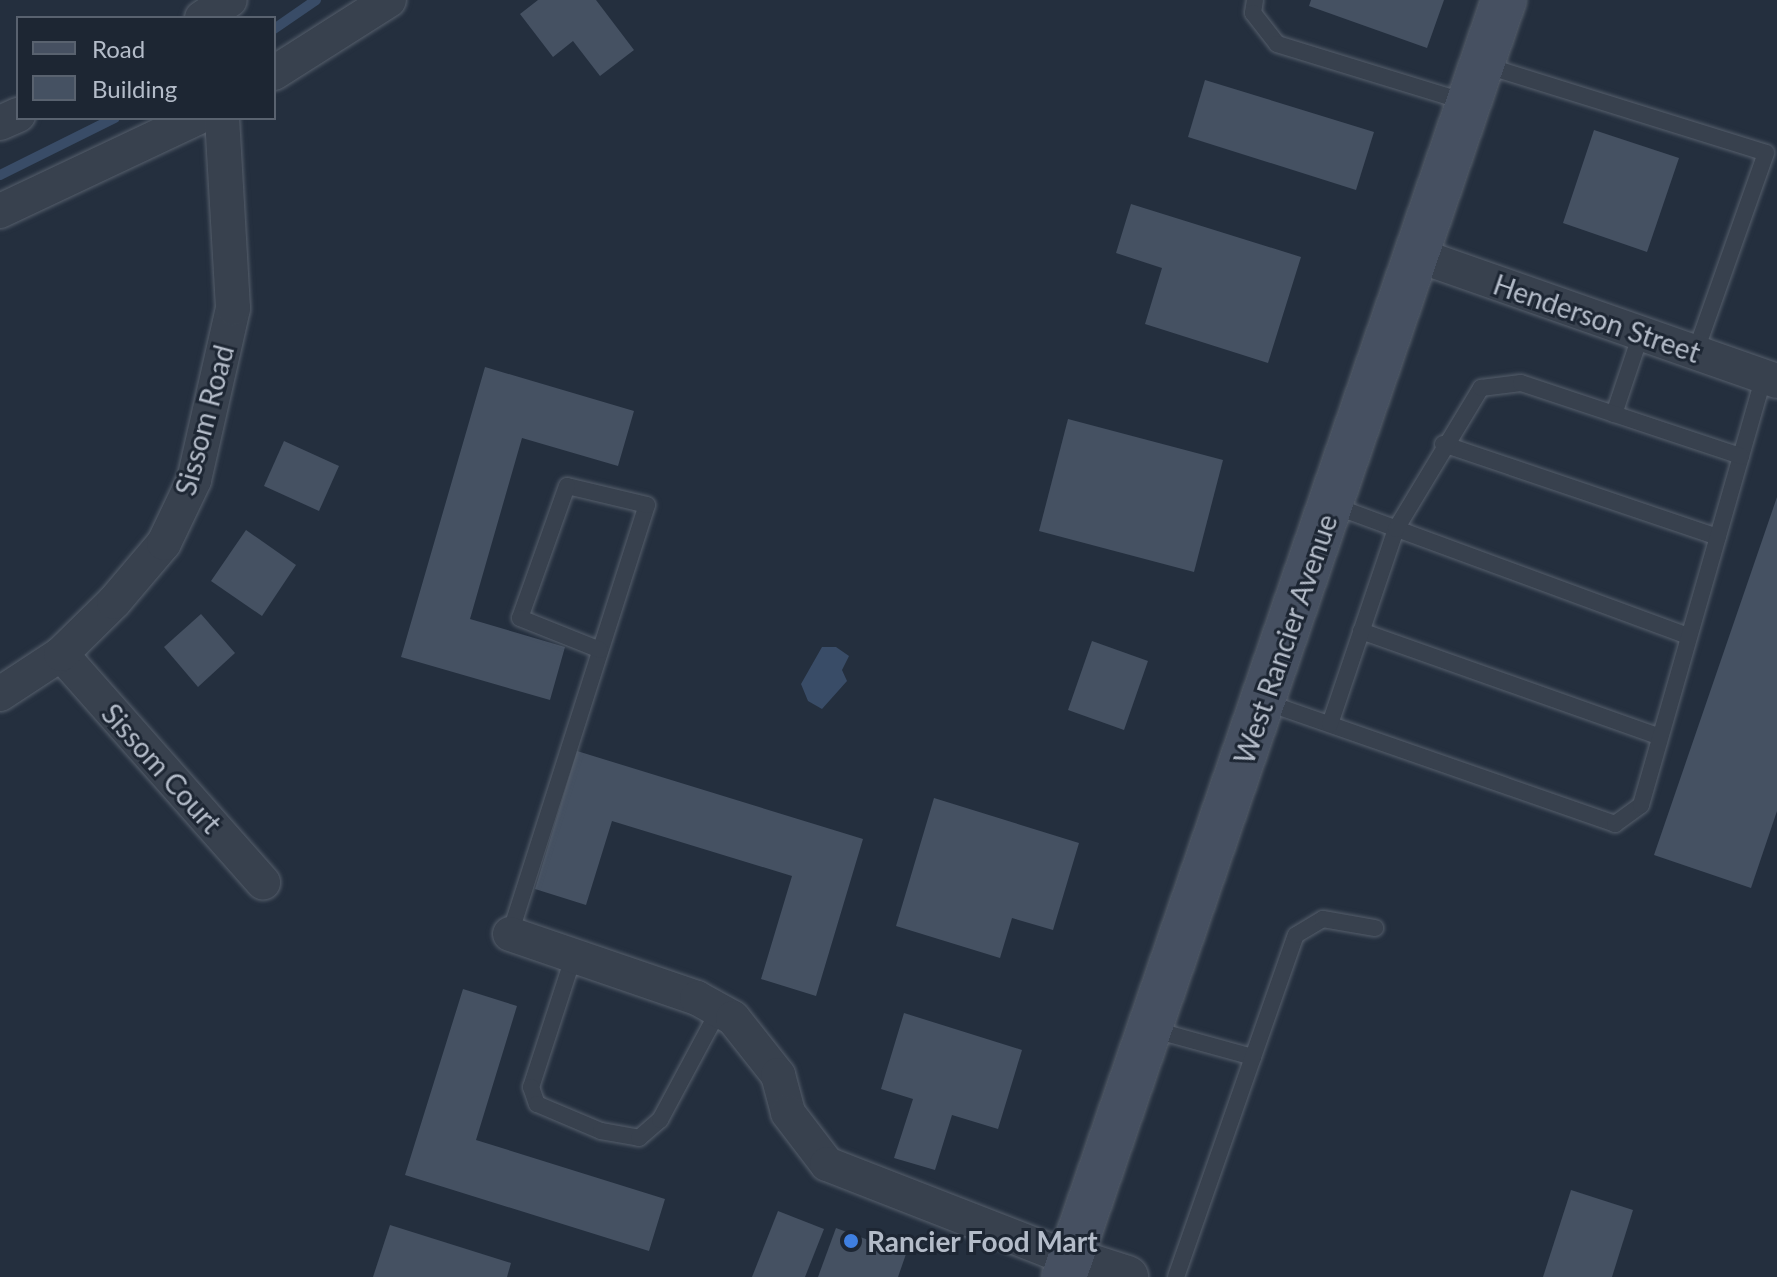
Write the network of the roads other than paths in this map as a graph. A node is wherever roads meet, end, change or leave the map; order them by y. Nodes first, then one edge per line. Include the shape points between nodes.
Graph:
1 (230, 0) edge
2 (389, 0) edge
3 (1255, 0) edge
4 (1502, 1) edge
5 (205, 16) edge
6 (276, 72) edge
7 (1476, 84) junction
8 (193, 120) edge
9 (222, 120) edge
10 (0, 211) edge
11 (1417, 255) junction
12 (1641, 334) junction
13 (1695, 353) junction
14 (1770, 379) edge
15 (1614, 414) junction
16 (1443, 444) junction
17 (1741, 456) junction
18 (1331, 505) junction
19 (1396, 529) junction
20 (1718, 537) junction
21 (1361, 631) junction
22 (1689, 636) junction
23 (600, 650) junction
24 (61, 654) junction
25 (0, 694) edge
26 (1263, 701) junction
27 (1330, 724) junction
28 (1660, 737) junction
29 (263, 882) dead end
30 (1375, 928) dead end
31 (510, 934) joint
32 (574, 955) junction
33 (719, 1010) junction
34 (1150, 1028) junction
35 (1253, 1057) junction
36 (1067, 1268) edge
37 (1127, 1277) edge
38 (1176, 1277) edge

1 - 5 street
2 - 6 street
3 - 7 lane via 1253,13 1277,44
4 - 7 main road, West Rancier Avenue
7 - 11 main road, West Rancier Avenue
7 - 13 lane via 1766,153
8 - 10 street
9 - 24 street, Sissom Road via 233,308 194,480 164,543
11 - 12 street, Henderson Street
11 - 18 main road, West Rancier Avenue
12 - 13 street, Henderson Street
12 - 15 lane
13 - 14 street, Henderson Street
14 - 17 lane
15 - 16 lane via 1521,383 1481,388
15 - 17 lane
16 - 19 lane
16 - 20 lane
17 - 20 lane
18 - 19 lane
18 - 26 main road, West Rancier Avenue
19 - 21 lane
19 - 22 lane
20 - 22 lane
21 - 27 lane
21 - 28 lane
22 - 28 lane
23 - 23 lane via 647,505 567,486 520,618
23 - 31 lane
24 - 25 street, Sissom Road
24 - 29 street, Sissom Court
26 - 27 lane
26 - 34 main road, West Rancier Avenue
27 - 28 lane via 1615,824 1641,805
30 - 35 lane via 1323,919 1296,935
31 - 32 street
32 - 33 street
32 - 33 lane via 531,1087 537,1104 601,1131 639,1138 660,1120
33 - 36 street via 748,1033 778,1075 788,1113 827,1164
34 - 35 lane
34 - 36 main road, West Rancier Avenue
35 - 38 lane
36 - 37 street

